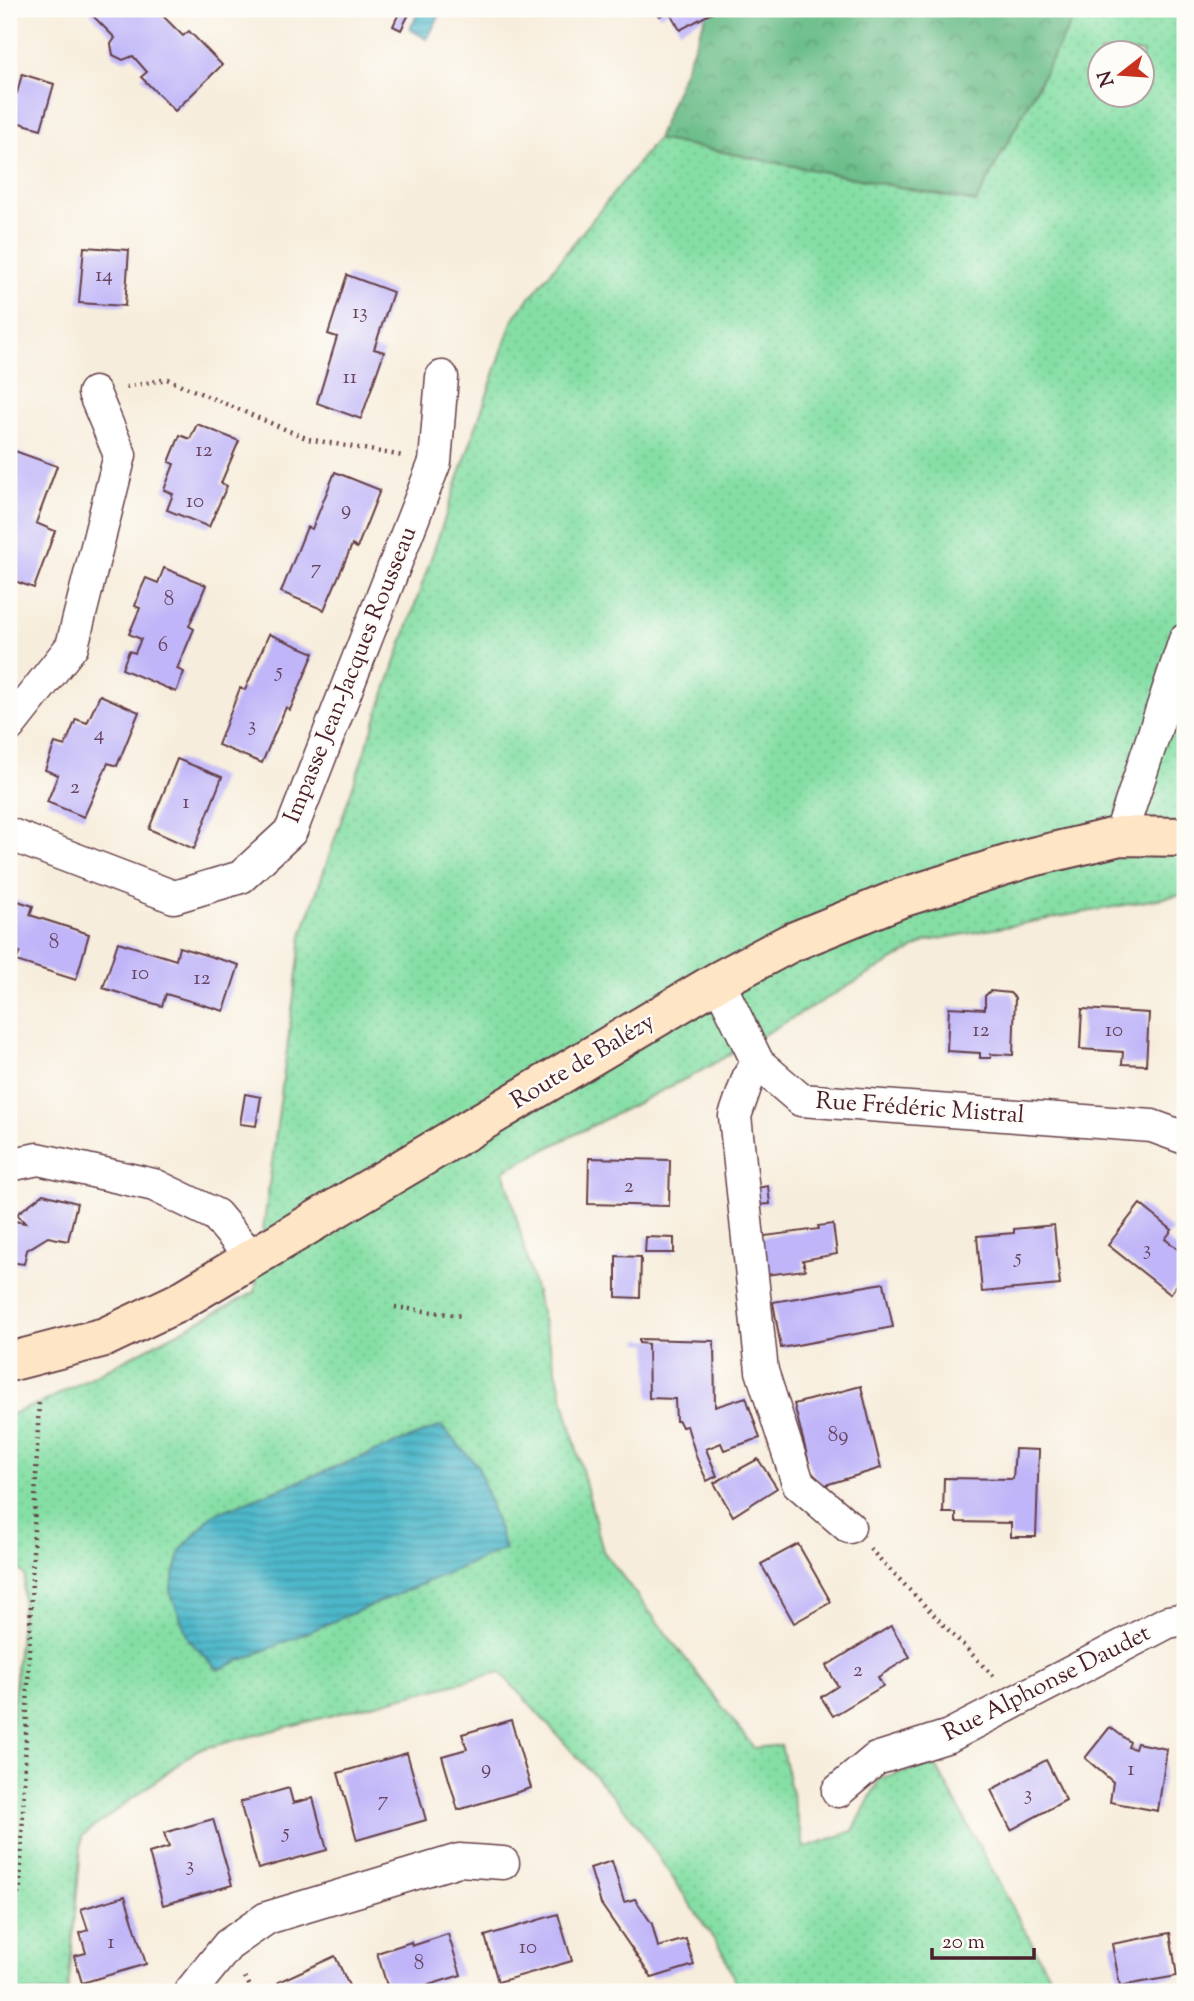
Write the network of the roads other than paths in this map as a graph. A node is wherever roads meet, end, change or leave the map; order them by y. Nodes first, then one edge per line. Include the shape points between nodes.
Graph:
1 (442, 377) dead end
2 (94, 393) road end
3 (1185, 640) edge
4 (9, 726) edge
5 (9, 834) edge
6 (1120, 836) junction
7 (1185, 837) edge
8 (718, 981) junction
9 (758, 1063) junction
10 (1185, 1138) edge
11 (9, 1165) edge
12 (252, 1258) junction
13 (9, 1362) edge
14 (849, 1527) road end
15 (1185, 1619) edge
16 (838, 1791) dead end
17 (503, 1863) dead end
18 (190, 1992) edge

1 - 5 street, Impasse Jean-Jacques Rousseau via 435,462 290,831 240,877 174,897
2 - 4 street via 120,455 72,646
3 - 6 street
6 - 7 main road, Route de Balézy
6 - 8 main road, Route de Balézy via 1028,858 901,898 790,943
8 - 9 street, Rue Frédéric Mistral
8 - 12 main road, Route de Balézy
9 - 10 street, Rue Frédéric Mistral via 801,1100 1152,1126
9 - 14 street via 748,1076 735,1116 762,1371 798,1483
11 - 12 street via 38,1159 154,1185 216,1215
12 - 13 main road, Route de Balézy via 177,1303 105,1337
15 - 16 street, Rue Alphonse Daudet via 1168,1622 949,1736 876,1759
17 - 18 street via 459,1860 267,1918 228,1945

